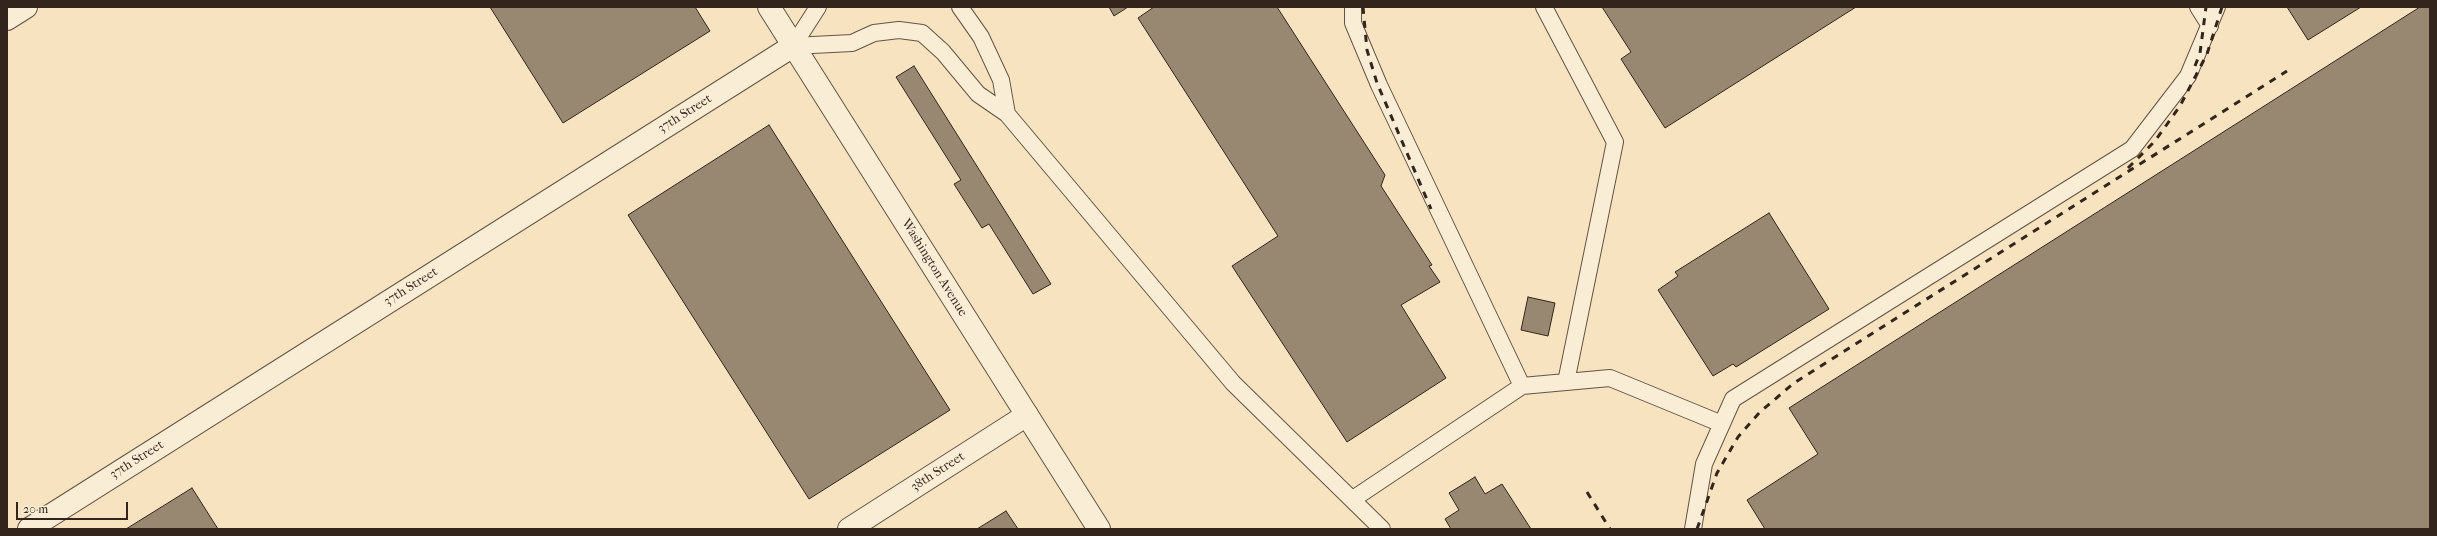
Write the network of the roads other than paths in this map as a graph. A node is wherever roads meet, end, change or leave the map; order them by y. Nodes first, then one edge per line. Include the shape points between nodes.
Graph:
1 (26, 7) edge
2 (769, 7) edge
3 (818, 7) edge
4 (1353, 7) edge
5 (1544, 7) edge
6 (2198, 7) edge
7 (2217, 7) edge
8 (962, 8) edge
9 (7, 19) edge
10 (2210, 26) junction
11 (793, 46) junction
12 (1007, 114) junction
13 (1566, 382) junction
14 (1522, 386) junction
15 (1027, 415) junction
16 (1722, 424) junction
17 (1353, 499) junction
18 (29, 529) edge
19 (849, 529) edge
20 (1099, 529) edge
21 (1382, 529) edge
22 (1693, 529) edge

1 - 9 street
2 - 11 street, Washington Avenue
3 - 11 lane
4 - 14 lane via 1353,23 1379,85
5 - 13 lane via 1615,142
6 - 10 lane
7 - 10 lane
8 - 12 lane via 981,37 1001,80
10 - 16 lane via 2188,76 2132,149 1733,399
11 - 12 lane via 852,43 874,34 899,30 922,33 943,52 978,94
11 - 15 street, Washington Avenue
11 - 18 street, 37th Street
12 - 17 lane via 1233,383
13 - 14 lane
13 - 16 lane via 1610,378
14 - 17 lane
15 - 19 street, 38th Street
15 - 20 street, Washington Avenue
16 - 22 lane via 1704,464
17 - 21 lane

